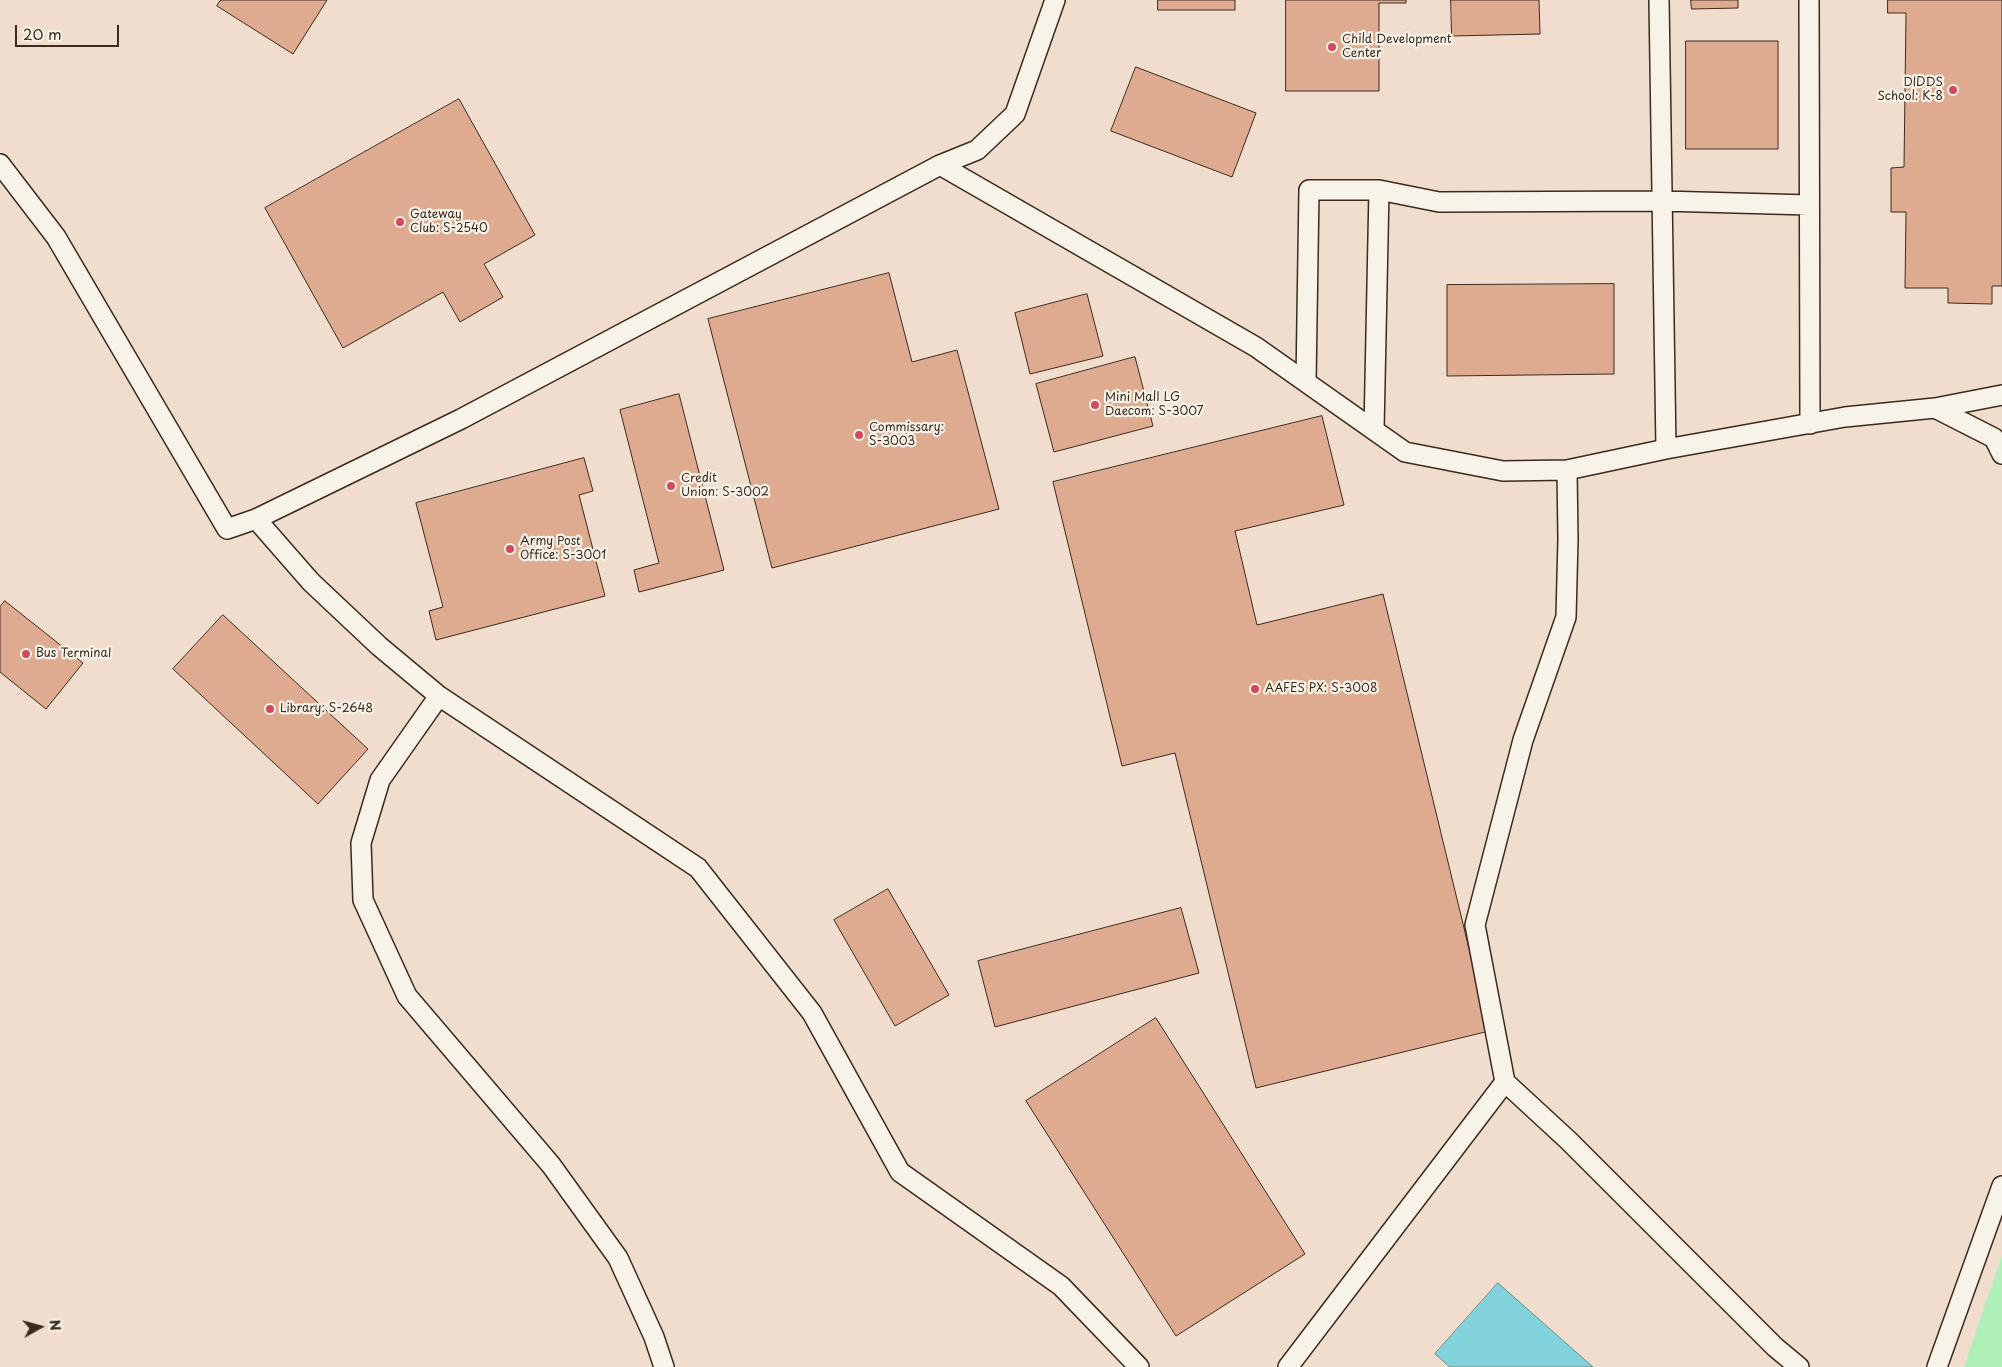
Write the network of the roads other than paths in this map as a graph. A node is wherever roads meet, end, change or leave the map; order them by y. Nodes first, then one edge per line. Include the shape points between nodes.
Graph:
1 (1055, 0) edge
2 (1659, 0) edge
3 (1809, 0) edge
4 (0, 164) edge
5 (940, 165) junction
6 (1379, 190) junction
7 (1662, 201) junction
8 (1809, 205) junction
9 (1306, 382) junction
10 (2002, 395) edge
11 (1936, 408) junction
12 (1810, 424) junction
13 (1374, 430) junction
14 (1666, 449) junction
15 (2002, 454) edge
16 (1567, 470) junction
17 (256, 520) junction
18 (439, 696) junction
19 (1505, 1082) junction
20 (2002, 1186) edge
21 (664, 1367) edge
22 (1139, 1367) edge
23 (1288, 1367) edge
24 (1799, 1367) edge
25 (1937, 1367) edge

1 - 5 lane via 1015,114 977,150
2 - 7 lane
3 - 8 lane
4 - 17 lane via 56,237 227,528
5 - 9 lane via 1256,346
5 - 17 lane via 461,419
6 - 7 lane via 1439,202
6 - 9 lane via 1309,190
6 - 13 lane
7 - 8 lane
7 - 14 lane
8 - 12 lane
9 - 13 lane
10 - 11 lane
11 - 12 lane via 1845,417
11 - 15 lane via 1994,438
12 - 14 lane
13 - 16 lane via 1406,452 1503,471
14 - 16 lane
16 - 19 lane via 1566,617 1523,740 1475,925
17 - 18 lane via 311,582 379,646
18 - 21 lane via 380,780 361,843 363,900 407,996 551,1165 618,1258
18 - 22 lane via 698,868 812,1013 900,1172 1061,1286
19 - 23 lane
19 - 24 lane
20 - 25 lane

